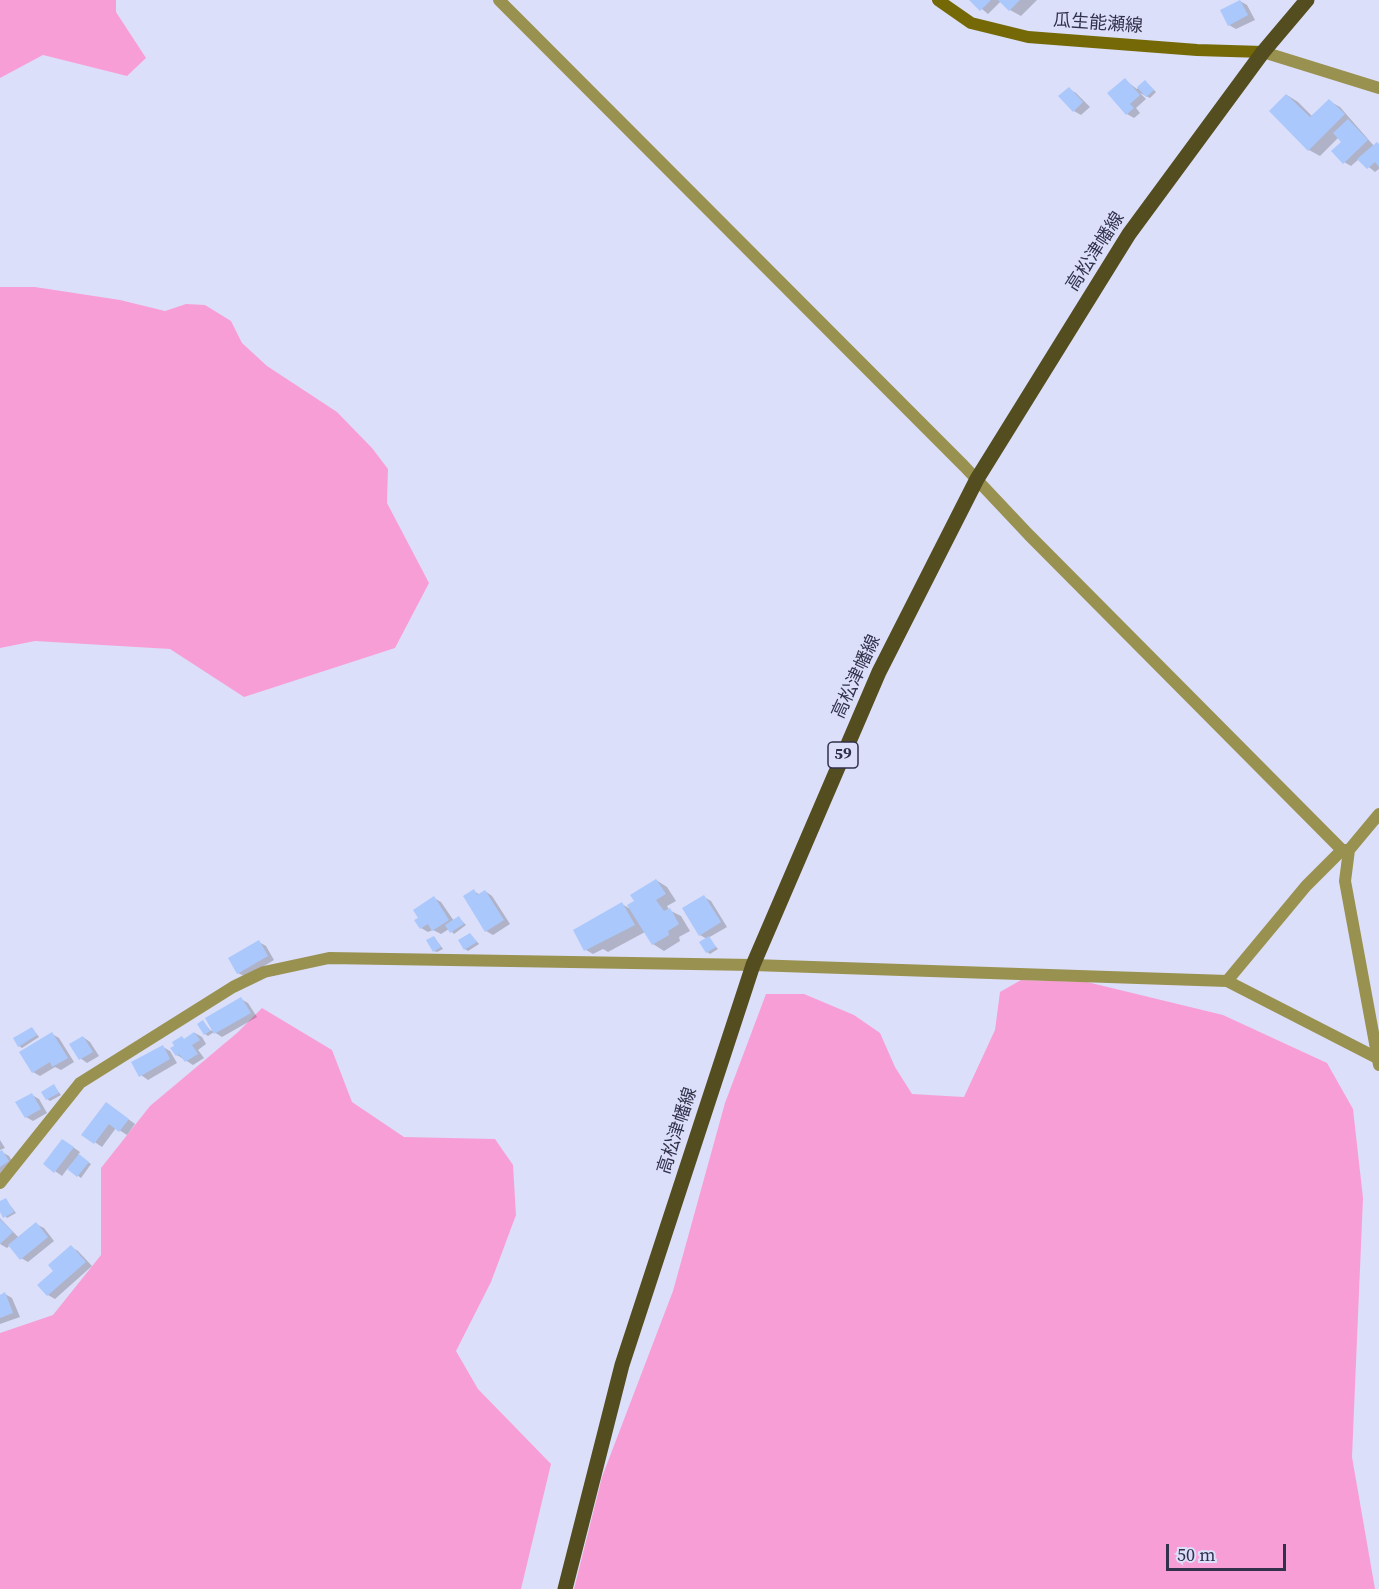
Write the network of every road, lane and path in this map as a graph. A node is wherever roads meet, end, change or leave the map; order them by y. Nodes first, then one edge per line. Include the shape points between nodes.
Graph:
1 (499, 0) edge
2 (939, 0) edge
3 (1304, 3) edge
4 (1263, 52) junction
5 (1379, 87) edge
6 (977, 479) junction
7 (1379, 814) edge
8 (1346, 850) junction
9 (753, 965) junction
10 (1227, 981) junction
11 (1378, 1061) edge
12 (0, 1183) edge
13 (565, 1589) edge

1 - 6 street
2 - 4 main road, 瓜生能瀬線 via 971,23 1028,37
3 - 4 main road, 高松津幡線 / 59
4 - 5 street
4 - 6 main road, 高松津幡線 / 59 via 1129,234
6 - 8 street
6 - 9 main road, 高松津幡線 / 59 via 879,672
7 - 8 street
8 - 10 street via 1306,886
8 - 11 street via 1345,881
9 - 10 street
9 - 12 street via 329,958 264,972 233,987 80,1083
9 - 13 main road, 高松津幡線 / 59 via 622,1365
10 - 11 street

